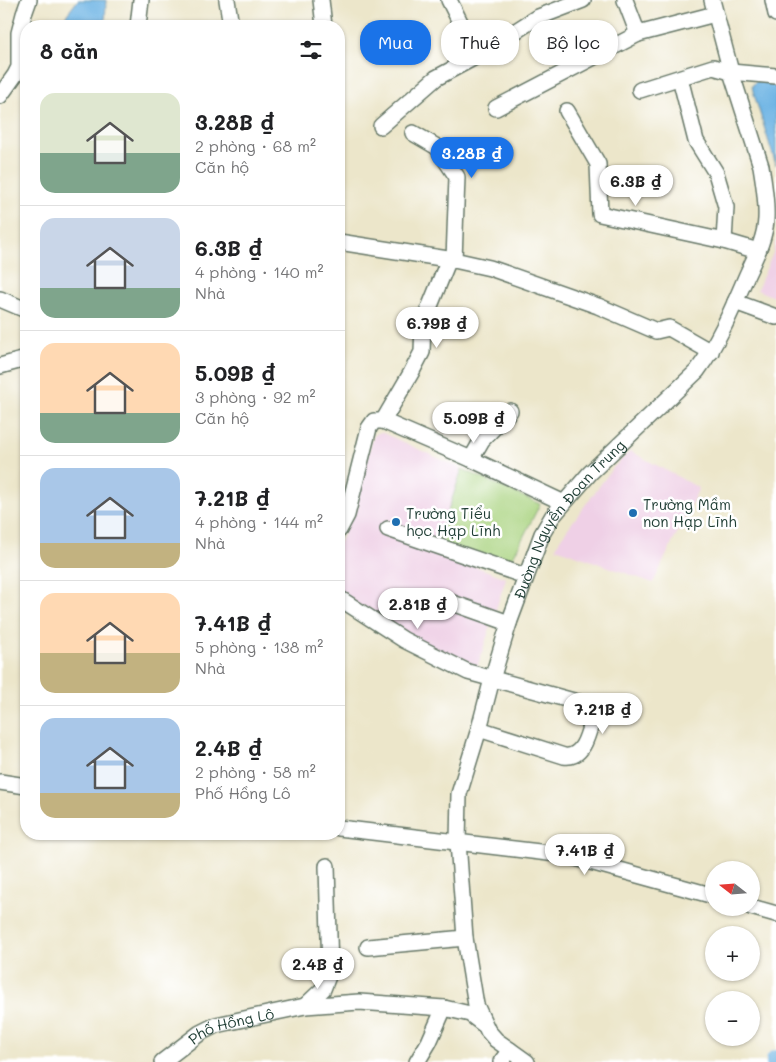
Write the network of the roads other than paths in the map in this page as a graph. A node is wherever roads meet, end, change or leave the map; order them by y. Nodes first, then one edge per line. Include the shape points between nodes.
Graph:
1 (29, 0) edge
2 (141, 0) edge
3 (227, 0) edge
4 (321, 0) edge
5 (583, 0) edge
6 (625, 0) edge
7 (773, 0) edge
8 (453, 1) edge
9 (714, 7) edge
10 (776, 14) edge
11 (22, 20) edge
12 (139, 20) edge
13 (230, 20) edge
14 (323, 20) edge
15 (461, 20) edge
16 (20, 29) edge
17 (519, 29) edge
18 (638, 34) junction
19 (460, 65) edge
20 (731, 72) junction
21 (776, 76) edge
22 (680, 78) junction
23 (640, 90) dead end
24 (0, 96) edge
25 (496, 108) dead end
26 (568, 110) dead end
27 (381, 126) dead end
28 (413, 133) dead end
29 (724, 241) junction
30 (345, 243) edge
31 (758, 251) junction
32 (452, 260) junction
33 (0, 299) edge
34 (736, 302) junction
35 (20, 307) edge
36 (776, 317) edge
37 (711, 352) junction
38 (20, 361) edge
39 (0, 366) edge
40 (510, 411) dead end
41 (383, 421) junction
42 (471, 459) junction
43 (564, 503) junction
44 (345, 509) edge
45 (388, 529) dead end
46 (525, 576) junction
47 (447, 601) dead end
48 (345, 603) edge
49 (509, 623) junction
50 (492, 679) junction
51 (479, 729) junction
52 (0, 782) edge
53 (20, 785) edge
54 (345, 829) edge
55 (458, 842) junction
56 (327, 866) dead end
57 (705, 894) edge
58 (760, 910) edge
59 (776, 914) edge
60 (465, 938) junction
61 (368, 947) dead end
62 (305, 1006) junction
63 (444, 1008) junction
64 (484, 1024) junction
65 (506, 1056) edge
66 (162, 1062) edge
67 (417, 1062) edge
68 (527, 1062) edge

1 - 11 street
2 - 12 street
3 - 13 street
4 - 14 street
5 - 17 street via 536,18
6 - 18 street
7 - 10 street
8 - 15 street
9 - 18 street
9 - 20 street, Đường Nguyễn Đoan Trung
16 - 24 street via 19,67
18 - 25 street
19 - 27 street via 436,78
20 - 21 street
20 - 22 street via 713,67
20 - 31 street, Đường Nguyễn Đoan Trung via 764,182 766,221
22 - 23 street
22 - 29 street via 696,141 716,173 726,207
26 - 29 street via 598,164 600,214
28 - 32 street via 437,146 457,177
29 - 31 street
30 - 32 street
31 - 34 street, Đường Nguyễn Đoan Trung
32 - 37 street via 490,268 580,299 656,331 669,328
32 - 41 street via 423,323 422,352
33 - 35 street
34 - 36 street
34 - 37 street, Đường Nguyễn Đoan Trung
37 - 43 street, Đường Nguyễn Đoan Trung via 685,384 610,453
38 - 39 street
40 - 42 street via 482,440
41 - 42 street
41 - 44 street via 374,421 369,428
42 - 43 street
43 - 46 street, Đường Nguyễn Đoan Trung via 542,534
45 - 46 street
46 - 49 street, Đường Nguyễn Đoan Trung
47 - 49 street
48 - 50 street via 404,640 468,672
49 - 50 street, Đường Nguyễn Đoan Trung
50 - 51 street, Đường Nguyễn Đoan Trung
50 - 51 street via 588,706 594,709 594,713 581,749 571,756
51 - 55 street, Đường Nguyễn Đoan Trung via 459,794
52 - 53 street
54 - 55 street
55 - 57 street via 565,856
55 - 60 street, Đường Nguyễn Đoan Trung
56 - 62 street via 330,971 323,989
58 - 59 street
60 - 61 street
60 - 64 street, Đường Nguyễn Đoan Trung via 476,1005
62 - 63 street, Phố Hồng Lô via 358,1002
62 - 66 street, Phố Hồng Lô via 216,1025
63 - 64 street, Phố Hồng Lô via 470,1014
63 - 67 street via 430,1042
64 - 65 street, Đường Nguyễn Đoan Trung
65 - 68 street, Đường Nguyễn Đoan Trung

